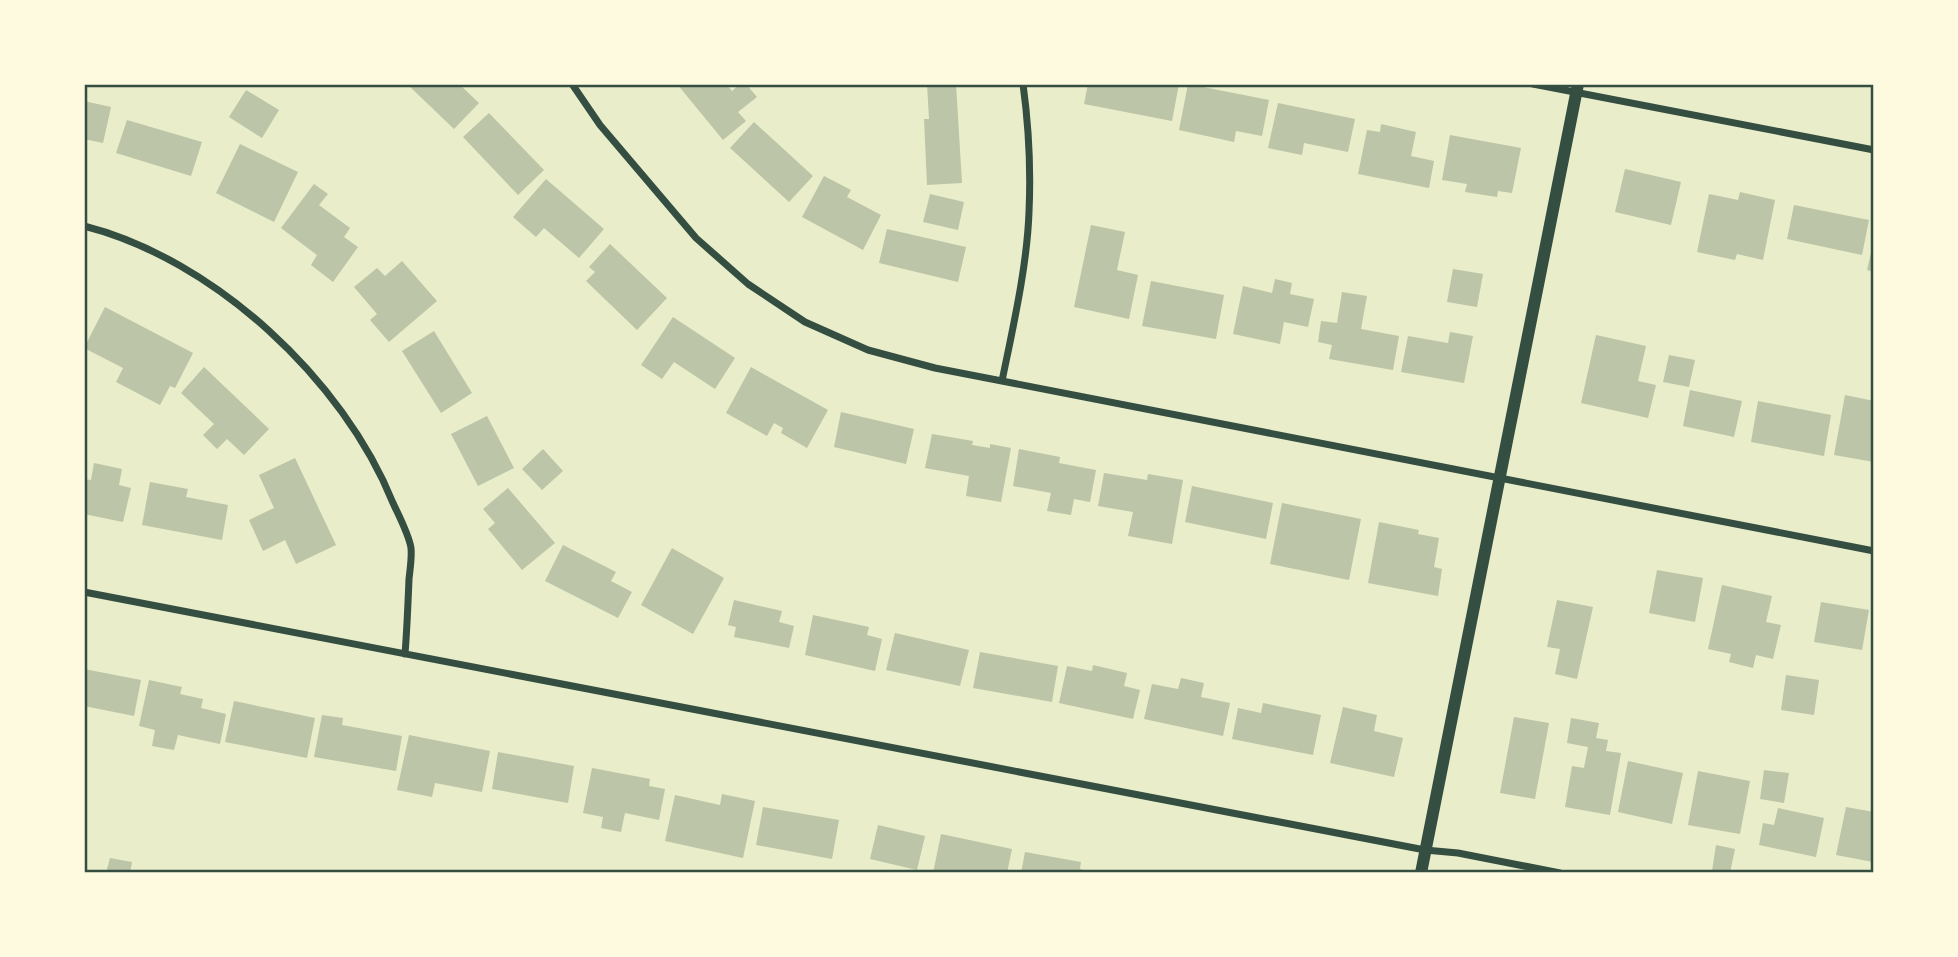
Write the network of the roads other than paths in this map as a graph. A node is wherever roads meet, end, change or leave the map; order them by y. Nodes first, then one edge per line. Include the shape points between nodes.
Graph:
1 (572, 84) edge
2 (1023, 84) edge
3 (1533, 84) edge
4 (1577, 88) edge
5 (1874, 150) edge
6 (84, 226) edge
7 (1002, 382) junction
8 (1498, 478) junction
9 (1874, 551) edge
10 (84, 592) edge
11 (405, 654) junction
12 (1425, 850) junction
13 (1421, 873) edge
14 (1560, 873) edge

1 - 7 street via 600,125 696,238 748,284 805,321 868,350
2 - 7 street via 1030,135 1029,214
3 - 4 street
4 - 5 street
4 - 8 street
6 - 11 street via 172,261 236,302 293,354 341,411 383,476 411,546
7 - 8 street
8 - 9 street
8 - 12 street
10 - 11 street
11 - 12 street
12 - 13 street
12 - 14 street

